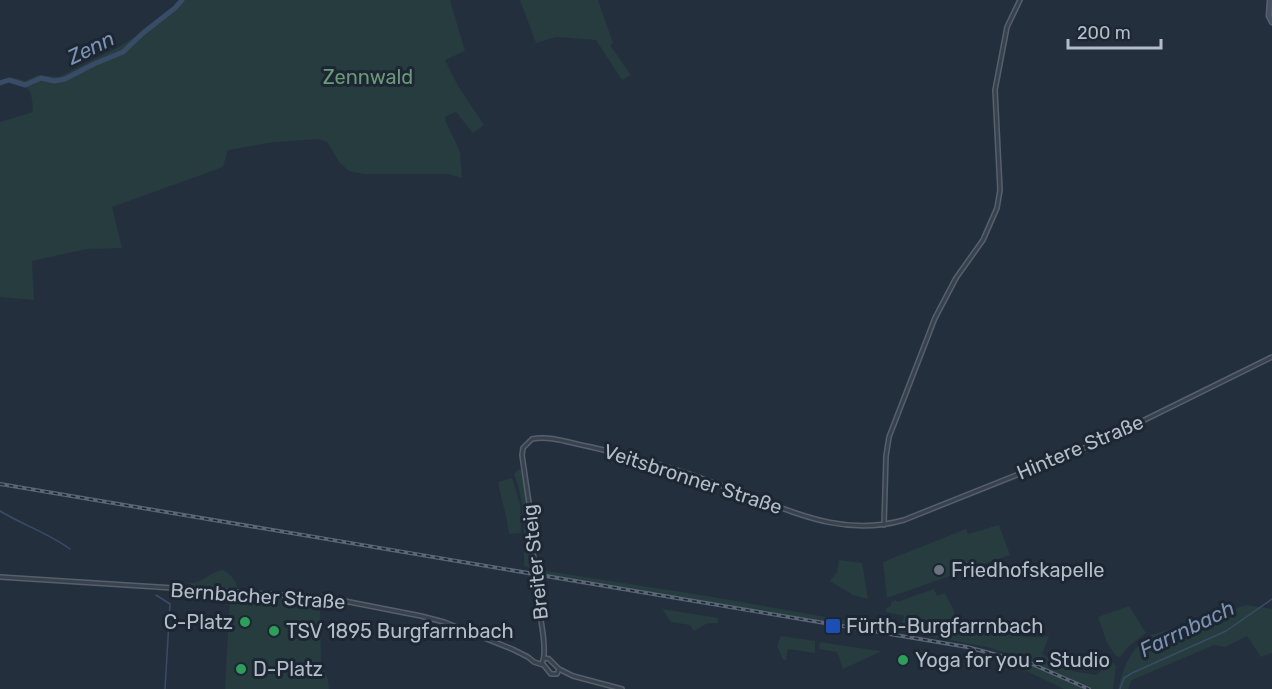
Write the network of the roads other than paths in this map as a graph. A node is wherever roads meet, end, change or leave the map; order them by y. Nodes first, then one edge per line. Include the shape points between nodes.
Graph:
1 (1020, 0) edge
2 (1270, 0) edge
3 (1271, 21) edge
4 (1272, 357) edge
5 (524, 466) joint
6 (884, 525) junction
7 (0, 577) edge
8 (545, 660) junction
9 (558, 671) junction
10 (622, 689) edge

1 - 6 street via 1007,27 995,90 997,208 983,240 956,278 935,318 889,437
2 - 3 main road
4 - 6 street, Hintere Straße via 1104,440
5 - 6 street, Veitsbronner Straße via 522,451 526,444 532,439 546,439 668,467 825,522 860,527
5 - 8 street, Breiter Steig, bridge
7 - 8 street, Bernbacher Straße via 329,598 443,622 531,659
8 - 9 street
8 - 9 street via 551,674
9 - 10 street

